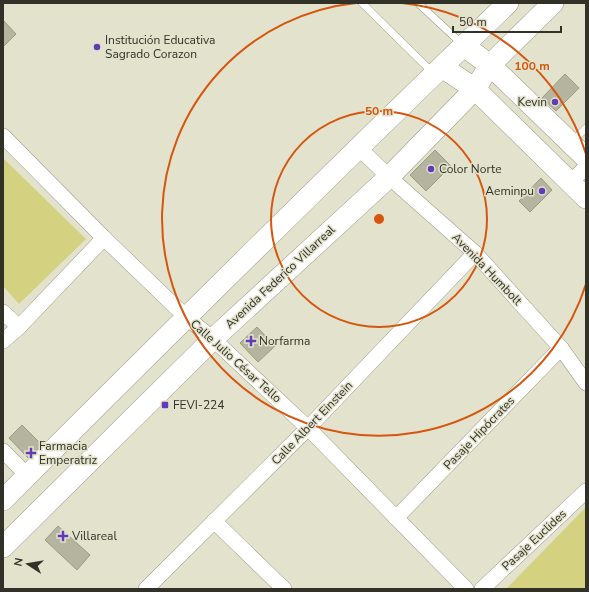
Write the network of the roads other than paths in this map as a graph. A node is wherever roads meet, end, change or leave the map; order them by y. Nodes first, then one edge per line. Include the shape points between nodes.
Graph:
1 (362, 3) edge
2 (418, 3) edge
3 (508, 3) edge
4 (553, 3) edge
5 (464, 46) junction
6 (490, 65) junction
7 (438, 70) junction
8 (475, 89) junction
9 (586, 128) edge
10 (3, 136) edge
11 (570, 144) junction
12 (359, 148) junction
13 (586, 158) edge
14 (586, 167) edge
15 (389, 177) junction
16 (570, 183) junction
17 (586, 198) edge
18 (104, 238) junction
19 (475, 253) junction
20 (3, 312) edge
21 (186, 317) junction
22 (18, 327) junction
23 (213, 339) junction
24 (3, 341) edge
25 (562, 348) junction
26 (586, 383) edge
27 (308, 428) junction
28 (3, 451) edge
29 (27, 475) junction
30 (586, 491) edge
31 (3, 500) edge
32 (396, 518) junction
33 (214, 521) junction
34 (3, 547) edge
35 (146, 589) edge
36 (284, 589) edge
37 (466, 589) edge
38 (482, 589) edge

1 - 7 lane
2 - 5 lane
3 - 5 main road
4 - 6 main road, Avenida Federico Villarreal
5 - 6 main road
5 - 7 main road
6 - 8 main road, Avenida Federico Villarreal
6 - 11 main road
7 - 8 main road
7 - 12 main road
8 - 15 main road, Avenida Federico Villarreal
8 - 16 main road
9 - 11 lane
10 - 18 street, Calle Julio César Tello
11 - 13 main road
12 - 15 street, Avenida Humbolt
12 - 21 main road
14 - 16 street
15 - 19 street, Avenida Humbolt
15 - 23 main road, Avenida Federico Villarreal
16 - 17 main road
18 - 21 street, Calle Julio César Tello
18 - 22 street
19 - 25 street, Avenida Humbolt
19 - 27 street, Calle Albert Einstein
20 - 22 street
21 - 23 street, Calle Julio César Tello
21 - 29 main road
22 - 24 street
23 - 27 street, Calle Julio César Tello
23 - 34 main road, Avenida Federico Villarreal
25 - 26 street, Avenida Humbolt
25 - 32 street, Pasaje Hipócrates
27 - 32 street, Calle Julio César Tello
27 - 33 street, Calle Albert Einstein
28 - 29 street
29 - 31 main road
30 - 38 street, Pasaje Euclides
32 - 37 street, Calle Julio César Tello
33 - 35 street, Calle Albert Einstein
33 - 36 street

